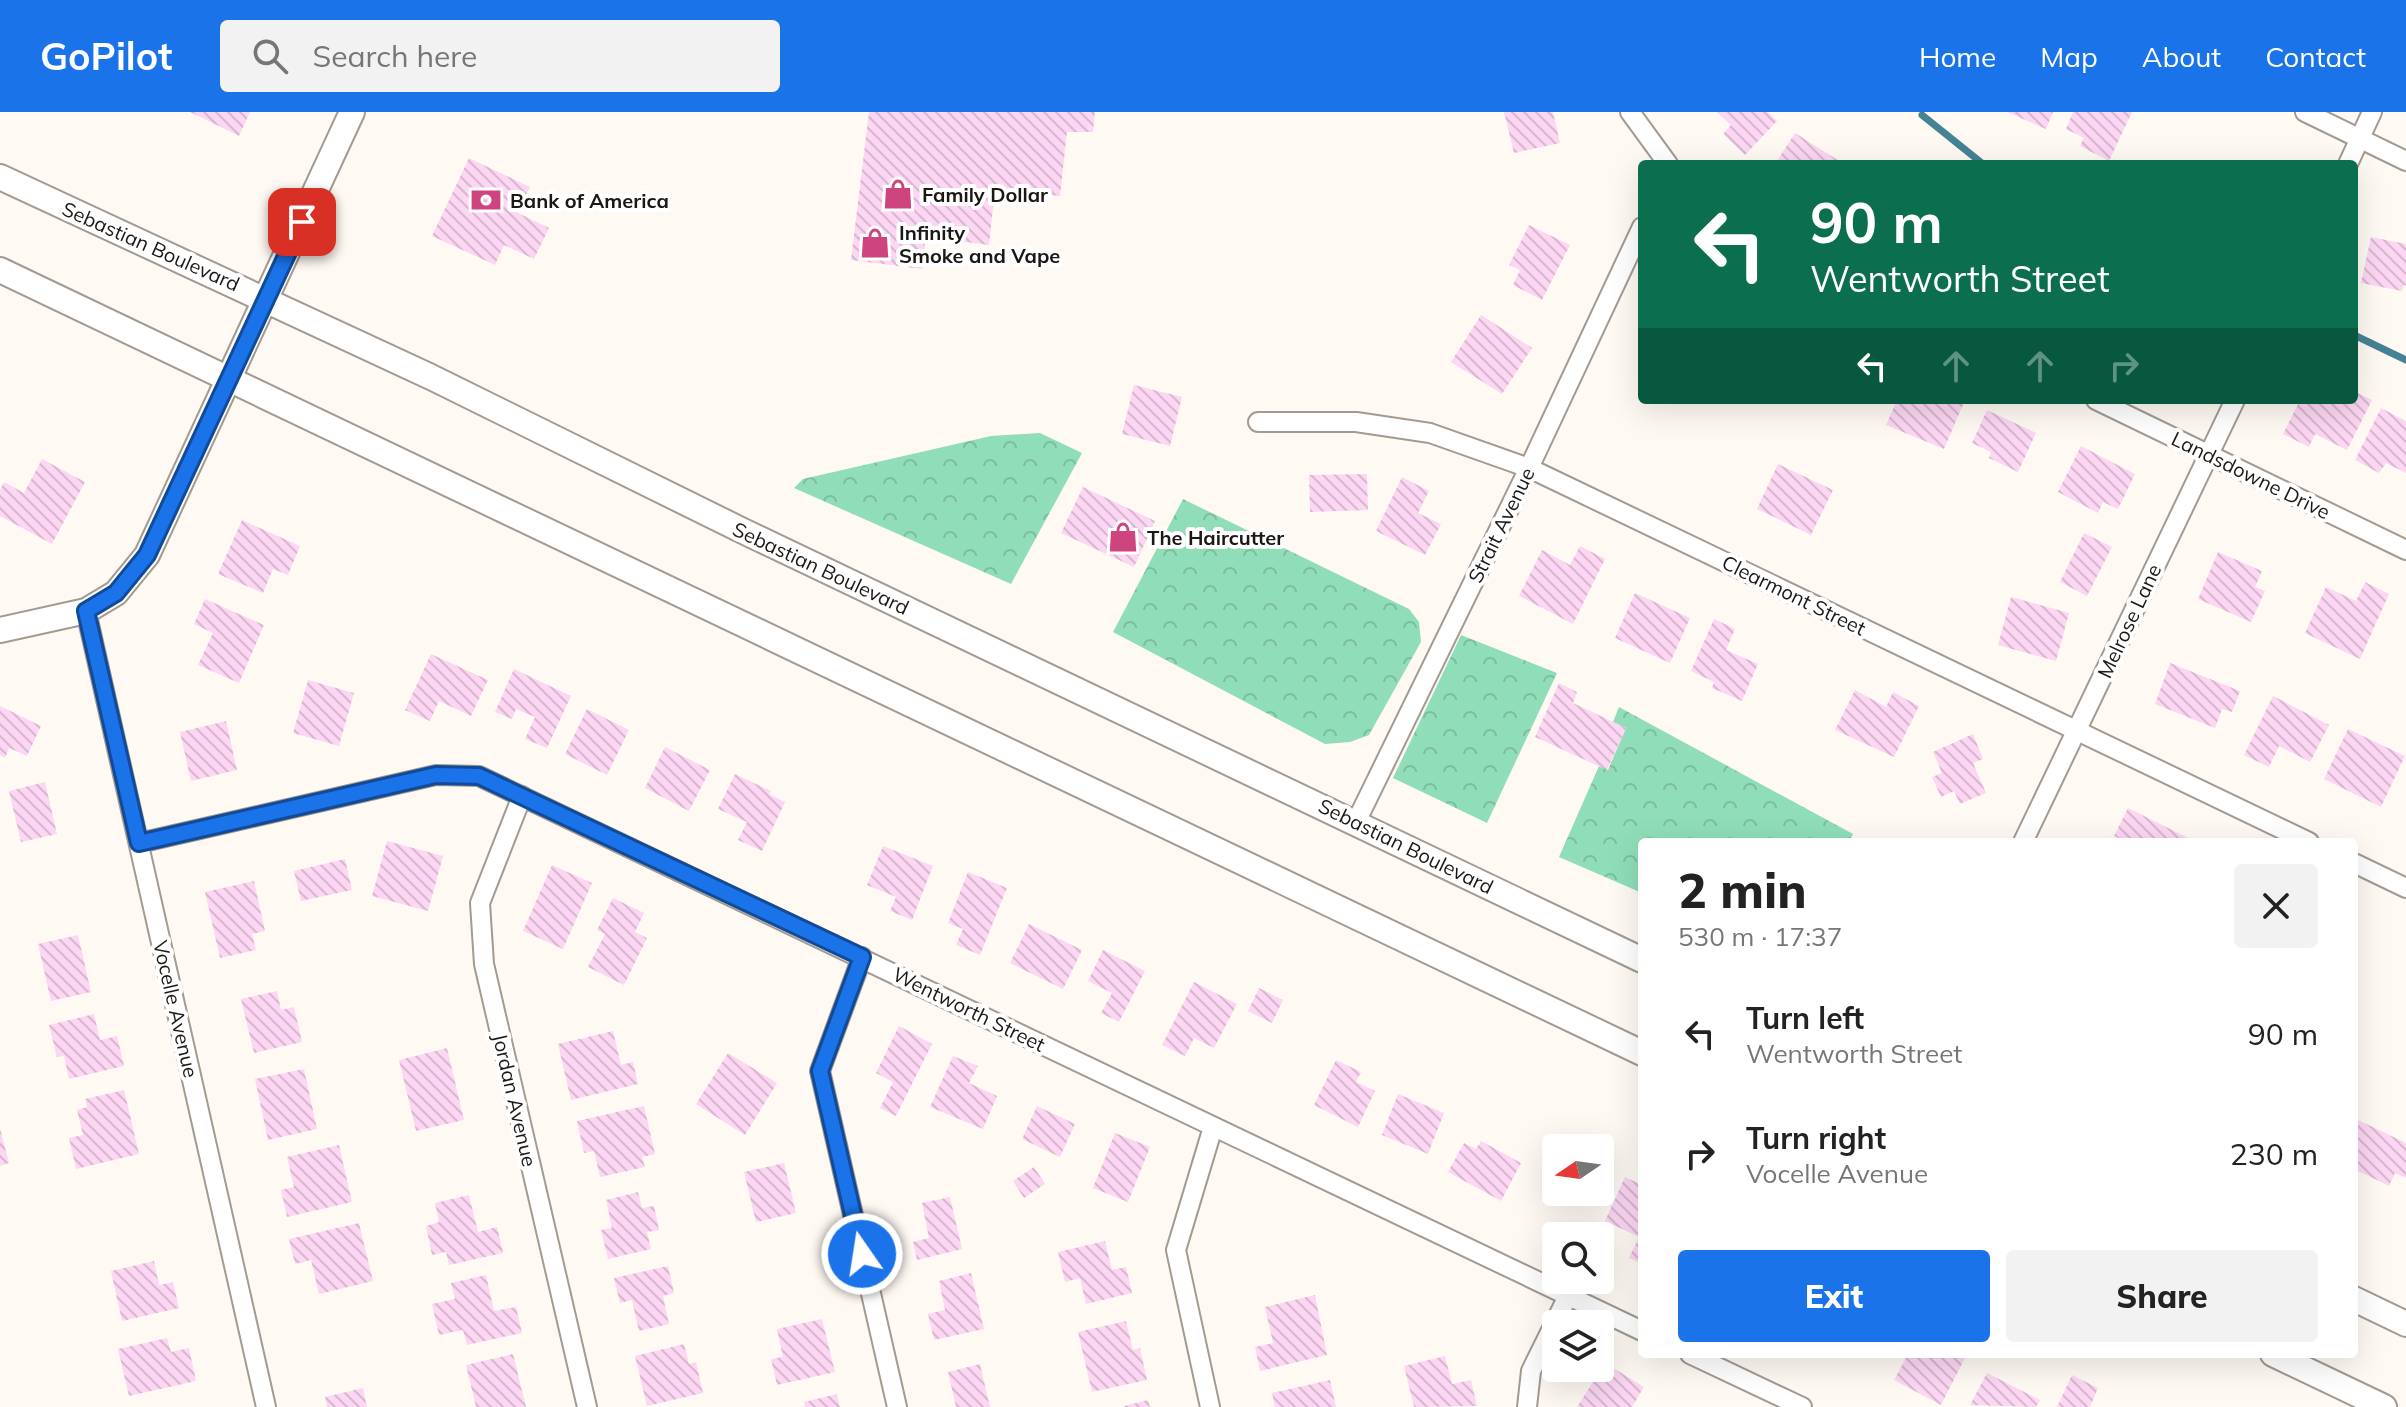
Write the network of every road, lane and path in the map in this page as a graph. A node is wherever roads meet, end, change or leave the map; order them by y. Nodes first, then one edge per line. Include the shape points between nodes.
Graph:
1 (352, 112) edge
2 (1630, 112) edge
3 (2305, 112) edge
4 (2372, 112) edge
5 (2360, 139) junction
6 (1665, 160) edge
7 (2350, 160) edge
8 (2406, 161) edge
9 (0, 177) edge
10 (1638, 236) edge
11 (0, 270) edge
12 (267, 298) junction
13 (229, 380) junction
14 (2104, 404) edge
15 (2233, 404) edge
16 (1258, 422) dead end
17 (2209, 454) junction
18 (1529, 468) junction
19 (2406, 550) edge
20 (86, 611) junction
21 (0, 630) edge
22 (2077, 731) junction
23 (522, 796) junction
24 (1356, 822) junction
25 (2025, 838) edge
26 (2301, 838) edge
27 (139, 843) junction
28 (2358, 865) edge
29 (2406, 888) edge
30 (862, 957) junction
31 (1638, 958) edge
32 (1638, 1051) edge
33 (1213, 1127) junction
34 (1568, 1296) junction
35 (2358, 1301) edge
36 (2406, 1324) edge
37 (1638, 1329) edge
38 (1698, 1358) edge
39 (2281, 1358) edge
40 (266, 1407) edge
41 (587, 1407) edge
42 (897, 1407) edge
43 (1210, 1407) edge
44 (1527, 1407) edge
45 (1802, 1407) edge
46 (2384, 1407) edge

1 - 12 main road
2 - 6 street
3 - 5 street
4 - 5 street
5 - 7 street
5 - 8 street
9 - 12 main road, Sebastian Boulevard
10 - 18 street, Strait Avenue
11 - 13 main road
12 - 13 main road
12 - 24 main road, Sebastian Boulevard
13 - 20 main road via 147,555 116,593
13 - 32 main road
14 - 17 street, Landsdowne Drive
15 - 17 street, Melrose Lane
16 - 18 street, Clearmont Street via 1356,422 1430,433
17 - 19 street, Landsdowne Drive
17 - 22 street, Melrose Lane
18 - 22 street, Clearmont Street
18 - 24 street, Strait Avenue
20 - 21 main road
20 - 27 street, Vocelle Avenue
22 - 25 street, Melrose Lane
22 - 26 street, Clearmont Street
23 - 27 street, Wentworth Street via 479,776 436,775
23 - 30 street, Wentworth Street
23 - 41 street, Jordan Avenue via 480,903 484,964
24 - 31 main road, Sebastian Boulevard
27 - 40 street, Vocelle Avenue
28 - 29 street
30 - 33 street, Wentworth Street
30 - 42 street via 820,1071
33 - 34 street, Wentworth Street
33 - 43 street via 1176,1250
34 - 37 street, Wentworth Street
34 - 44 street via 1531,1371
35 - 36 main road
38 - 45 street
39 - 46 main road

